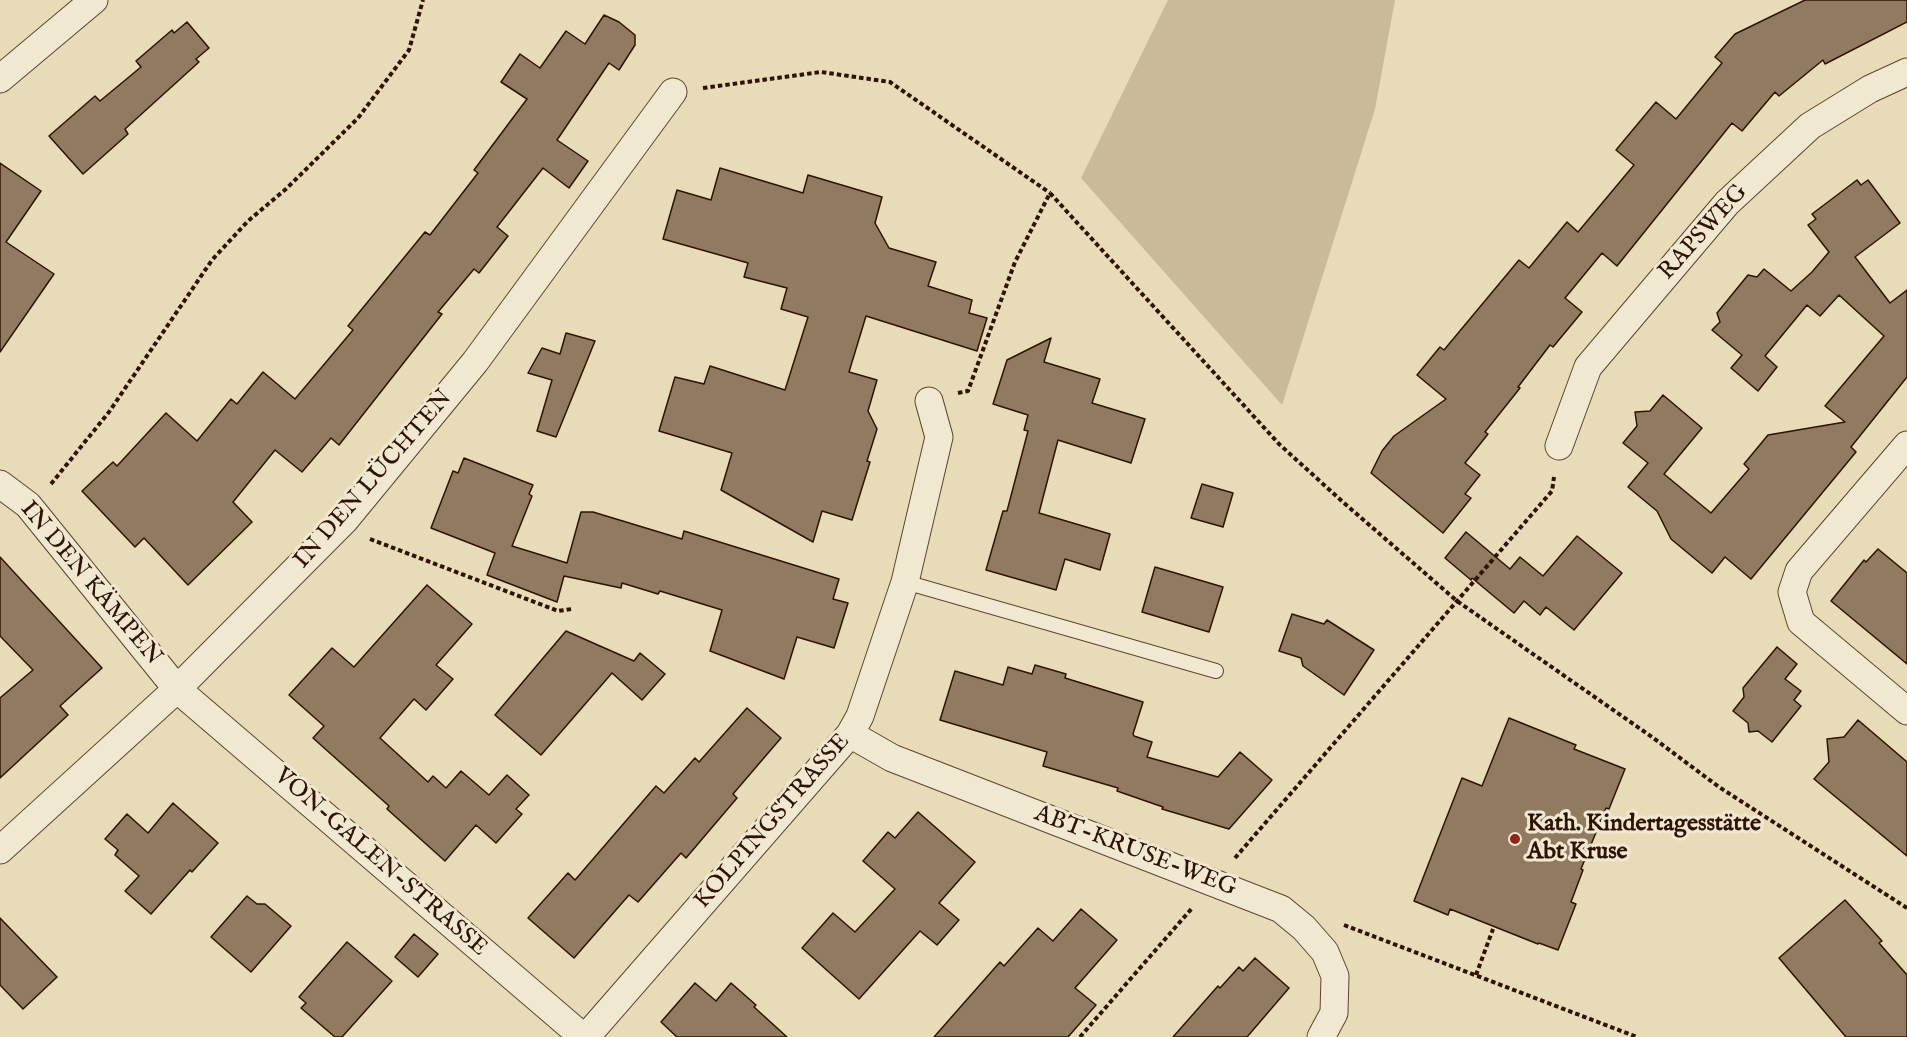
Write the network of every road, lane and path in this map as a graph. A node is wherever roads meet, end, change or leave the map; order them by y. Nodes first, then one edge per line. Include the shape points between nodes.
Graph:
1 (94, 0) edge
2 (423, 0) edge
3 (1907, 72) edge
4 (0, 79) edge
5 (674, 92) joint
6 (1050, 193) junction
7 (929, 401) joint
8 (1907, 445) edge
9 (1558, 446) joint
10 (0, 484) edge
11 (28, 505) junction
12 (345, 520) junction
13 (905, 582) junction
14 (1457, 601) junction
15 (572, 609) dead end
16 (1216, 671) dead end
17 (177, 689) junction
18 (1907, 711) edge
19 (850, 734) junction
20 (0, 850) edge
21 (1213, 883) junction
22 (1907, 908) edge
23 (1304, 928) junction
24 (1493, 929) dead end
25 (1476, 975) junction
26 (585, 1037) edge
27 (1080, 1037) edge
28 (1321, 1037) edge
29 (1637, 1037) edge

1 - 4 street
2 - 11 path via 409,50 358,118 212,260 109,412 53,482
3 - 9 street, RAPSWEG via 1870,89 1810,126 1727,203 1587,366
5 - 6 path via 821,72 890,82
5 - 12 street, IN DEN LÜCHTEN via 475,363
6 - 7 path via 1015,262 968,391
6 - 14 path via 1279,444
7 - 13 street, KOLPINGSTRASSE via 939,437
8 - 18 street via 1799,571 1792,592 1801,622
9 - 14 path via 1552,492
10 - 11 street, IN DEN KÄMPEN
11 - 17 street, IN DEN KÄMPEN
12 - 15 path via 364,537 558,611
12 - 17 street, IN DEN LÜCHTEN
13 - 16 lane
13 - 19 street, KOLPINGSTRASSE via 860,716
14 - 21 path
14 - 22 path via 1719,787
17 - 20 street, IN DEN LÜCHTEN
17 - 26 street, VON-GALEN-STRASSE
19 - 21 street, ABT-KRUSE-WEG via 892,758
19 - 26 street, KOLPINGSTRASSE
21 - 23 street, ABT-KRUSE-WEG via 1281,909
21 - 27 path
23 - 25 path via 1344,925
23 - 28 street, ABT-KRUSE-WEG via 1325,952 1335,976 1334,1013
24 - 25 path
25 - 29 path

